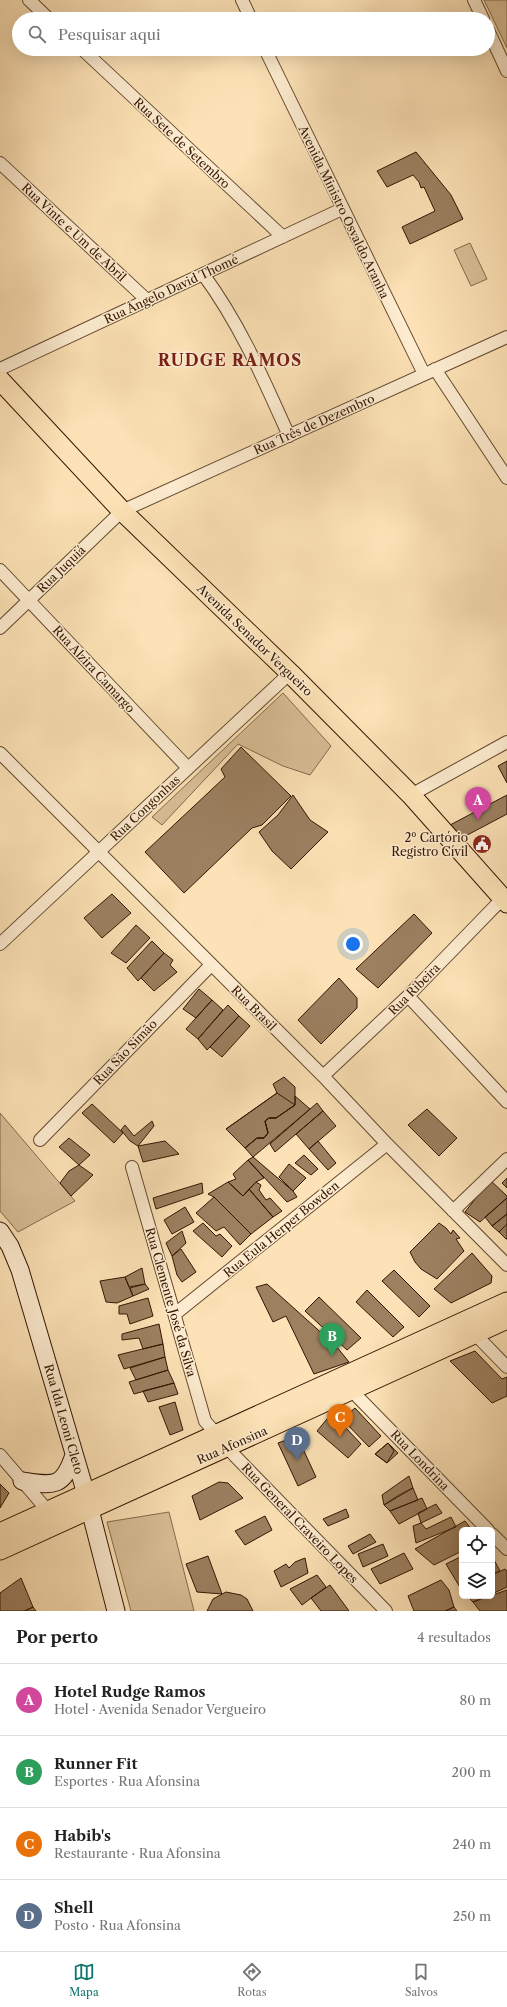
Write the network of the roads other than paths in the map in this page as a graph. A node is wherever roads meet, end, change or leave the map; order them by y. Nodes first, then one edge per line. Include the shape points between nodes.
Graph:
1 (29, 0) edge
2 (242, 0) edge
3 (474, 0) edge
4 (42, 12) edge
5 (248, 12) edge
6 (480, 12) edge
7 (495, 45) edge
8 (89, 56) edge
9 (268, 56) edge
10 (507, 71) edge
11 (0, 163) edge
12 (342, 209) junction
13 (283, 237) junction
14 (203, 274) junction
15 (148, 301) junction
16 (507, 337) edge
17 (0, 369) edge
18 (435, 369) junction
19 (424, 374) junction
20 (0, 380) edge
21 (289, 436) junction
22 (507, 478) edge
23 (122, 511) junction
24 (0, 570) edge
25 (29, 600) junction
26 (0, 628) edge
27 (290, 673) junction
28 (507, 742) edge
29 (0, 753) edge
30 (188, 768) junction
31 (411, 795) junction
32 (97, 852) junction
33 (505, 901) edge
34 (0, 944) edge
35 (211, 965) junction
36 (408, 996) junction
37 (323, 1076) junction
38 (507, 1102) edge
39 (40, 1140) dead end
40 (387, 1144) junction
41 (507, 1159) edge
42 (132, 1167) dead end
43 (454, 1211) junction
44 (0, 1231) edge
45 (507, 1265) edge
46 (507, 1302) edge
47 (175, 1314) junction
48 (507, 1319) edge
49 (475, 1334) junction
50 (507, 1367) edge
51 (351, 1390) junction
52 (221, 1440) junction
53 (0, 1455) edge
54 (74, 1455) junction
55 (22, 1481) junction
56 (88, 1502) junction
57 (48, 1511) junction
58 (485, 1527) edge
59 (0, 1533) edge
60 (495, 1537) edge
61 (507, 1549) edge
62 (0, 1550) edge
63 (116, 1611) edge
64 (386, 1611) edge

1 - 4 street
2 - 5 street
3 - 6 street
7 - 10 street
8 - 13 street, Rua Sete de Setembro
9 - 12 street, Avenida Ministro Osvaldo Aranha
11 - 15 street, Rua Vinte e Um de Abril
12 - 13 street, Rua Ângelo David Thomé
12 - 19 street, Avenida Ministro Osvaldo Aranha
13 - 14 street, Rua Ângelo David Thomé
14 - 15 street, Rua Ângelo David Thomé
14 - 21 street via 256,361
15 - 17 street, Rua Ângelo David Thomé
16 - 18 street, Rua Três de Dezembro
18 - 19 street, Rua Três de Dezembro
18 - 22 street
19 - 21 street, Rua Três de Dezembro
20 - 23 main road, Avenida Senador Vergueiro
21 - 23 street, Rua Três de Dezembro
23 - 25 street, Rua Juquiá
23 - 27 main road, Avenida Senador Vergueiro
24 - 25 street, Rua Alzira Camargo
25 - 26 street, Rua Juquiá
25 - 30 street, Rua Alzira Camargo
27 - 30 street, Rua Congonhas
27 - 31 main road, Avenida Senador Vergueiro
28 - 31 street
29 - 32 street, Rua Brasil
30 - 32 street, Rua Congonhas
31 - 33 main road, Avenida Senador Vergueiro
32 - 34 street, Rua Congonhas
32 - 35 street, Rua Brasil
33 - 36 street, Rua Ribeira
35 - 37 street, Rua Brasil
35 - 39 street, Rua São Simão
36 - 37 street, Rua Ribeira
36 - 38 street
37 - 40 street, Rua Brasil
40 - 43 street, Rua Brasil
40 - 47 street, Rua Eula Herper Bowden
41 - 43 street
42 - 47 street, Rua Clemente José da Silva
43 - 45 street, Rua Brasil
44 - 54 street, Rua Ida Leoni Cleto via 10,1246 20,1270
46 - 52 main road, Rua Afonsina
47 - 52 street, Rua Clemente José da Silva via 205,1421
48 - 49 main road, Rua Afonsina
49 - 50 street
49 - 51 main road, Rua Afonsina
51 - 52 main road, Rua Afonsina
51 - 58 street, Rua Londrina
52 - 56 main road, Rua Afonsina
52 - 64 street, Rua General Craveiro Lopes
53 - 55 street
54 - 55 street via 69,1471 58,1482 41,1484
54 - 56 street, Rua Ida Leoni Cleto
55 - 57 street
56 - 57 main road, Rua Afonsina
56 - 62 main road, Rua Afonsina
56 - 63 street, Rua Ida Leoni Cleto
57 - 59 main road, Rua Afonsina
60 - 61 street

